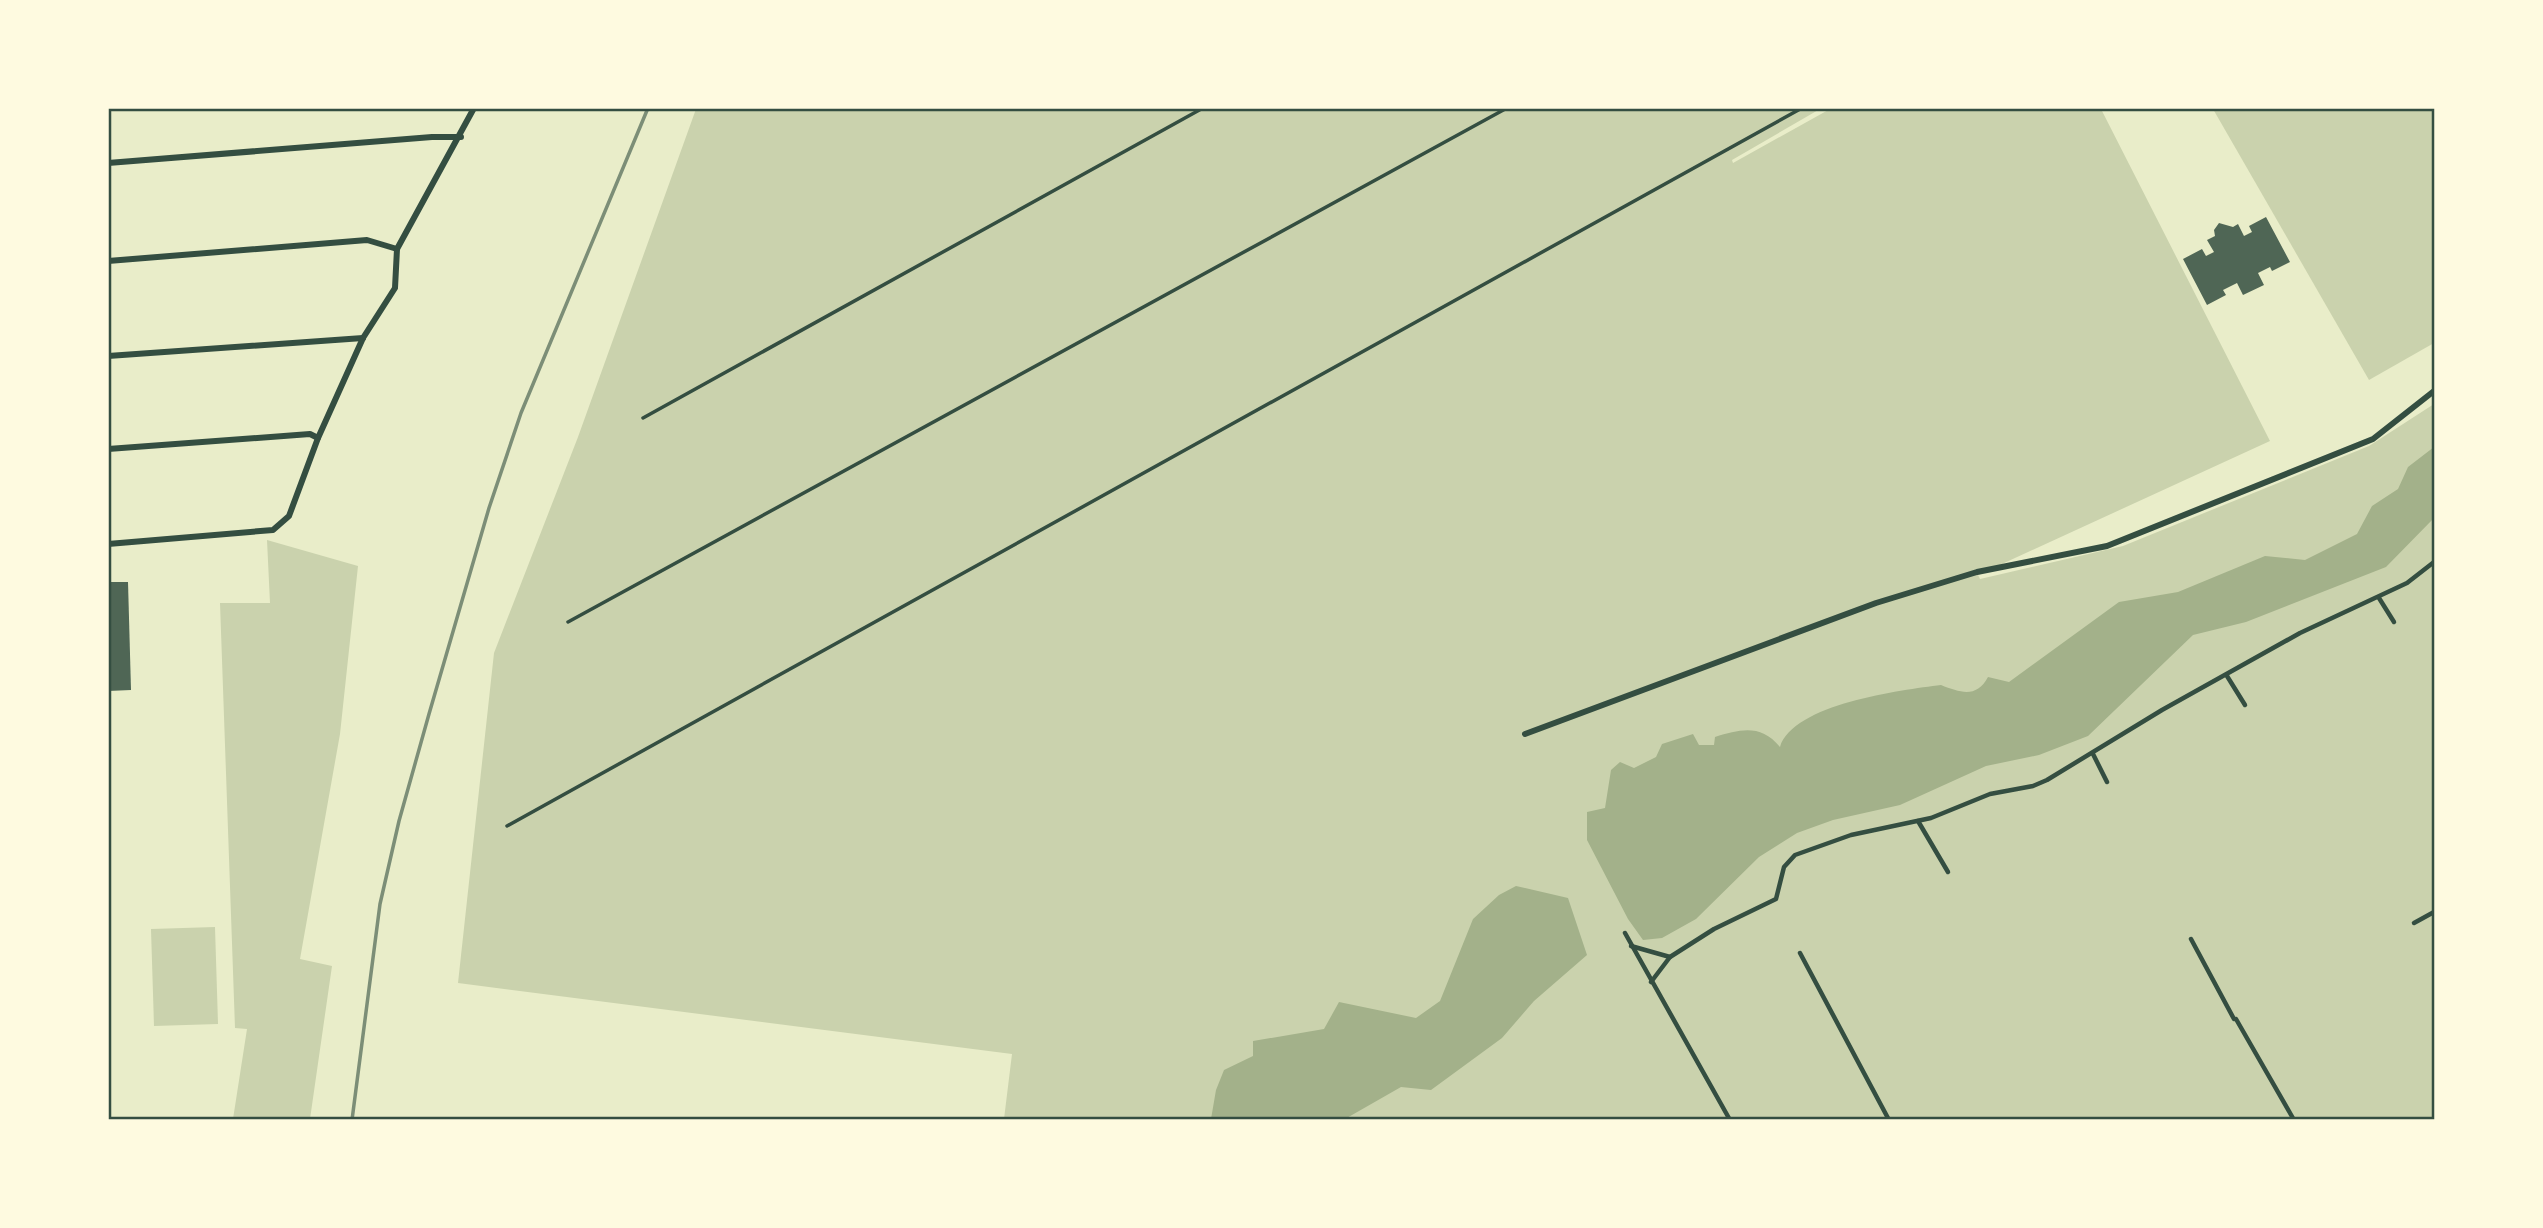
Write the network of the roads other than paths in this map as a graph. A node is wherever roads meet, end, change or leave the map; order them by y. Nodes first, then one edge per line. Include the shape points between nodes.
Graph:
1 (474, 108) edge
2 (1203, 108) edge
3 (1507, 108) edge
4 (1802, 108) edge
5 (461, 137) junction
6 (108, 163) edge
7 (397, 249) junction
8 (108, 261) edge
9 (363, 338) junction
10 (108, 356) edge
11 (2434, 391) edge
12 (643, 418) dead end
13 (318, 438) junction
14 (108, 449) edge
15 (108, 544) edge
16 (2434, 562) edge
17 (2379, 598) junction
18 (568, 622) dead end
19 (2394, 622) dead end
20 (2227, 676) junction
21 (2245, 705) dead end
22 (1525, 734) dead end
23 (2093, 754) junction
24 (2108, 782) dead end
25 (1918, 821) junction
26 (508, 826) dead end
27 (1948, 872) dead end
28 (2434, 912) edge
29 (2414, 923) dead end
30 (1625, 933) dead end
31 (2191, 939) dead end
32 (1631, 946) junction
33 (1800, 953) dead end
34 (1670, 957) junction
35 (1651, 982) junction
36 (1730, 1119) edge
37 (1888, 1119) edge
38 (2294, 1119) edge

1 - 5 street
2 - 12 lane
3 - 18 lane
4 - 26 lane
5 - 6 street
5 - 7 street
7 - 8 street via 367,240
7 - 9 street via 395,288
9 - 10 street
9 - 13 street
11 - 22 street via 2372,439 2107,546 1977,572 1876,603
13 - 14 street via 310,434
13 - 15 street via 289,516 273,530
16 - 17 street
17 - 19 street
17 - 20 street via 2300,633
20 - 21 street
20 - 23 street
23 - 24 street
23 - 25 street via 2033,786 1990,793
25 - 27 street
25 - 34 street via 1850,835 1795,855 1784,867 1776,899
28 - 29 street
30 - 32 street
31 - 38 street
32 - 34 street
32 - 35 street
33 - 37 street
34 - 35 street
35 - 36 street

